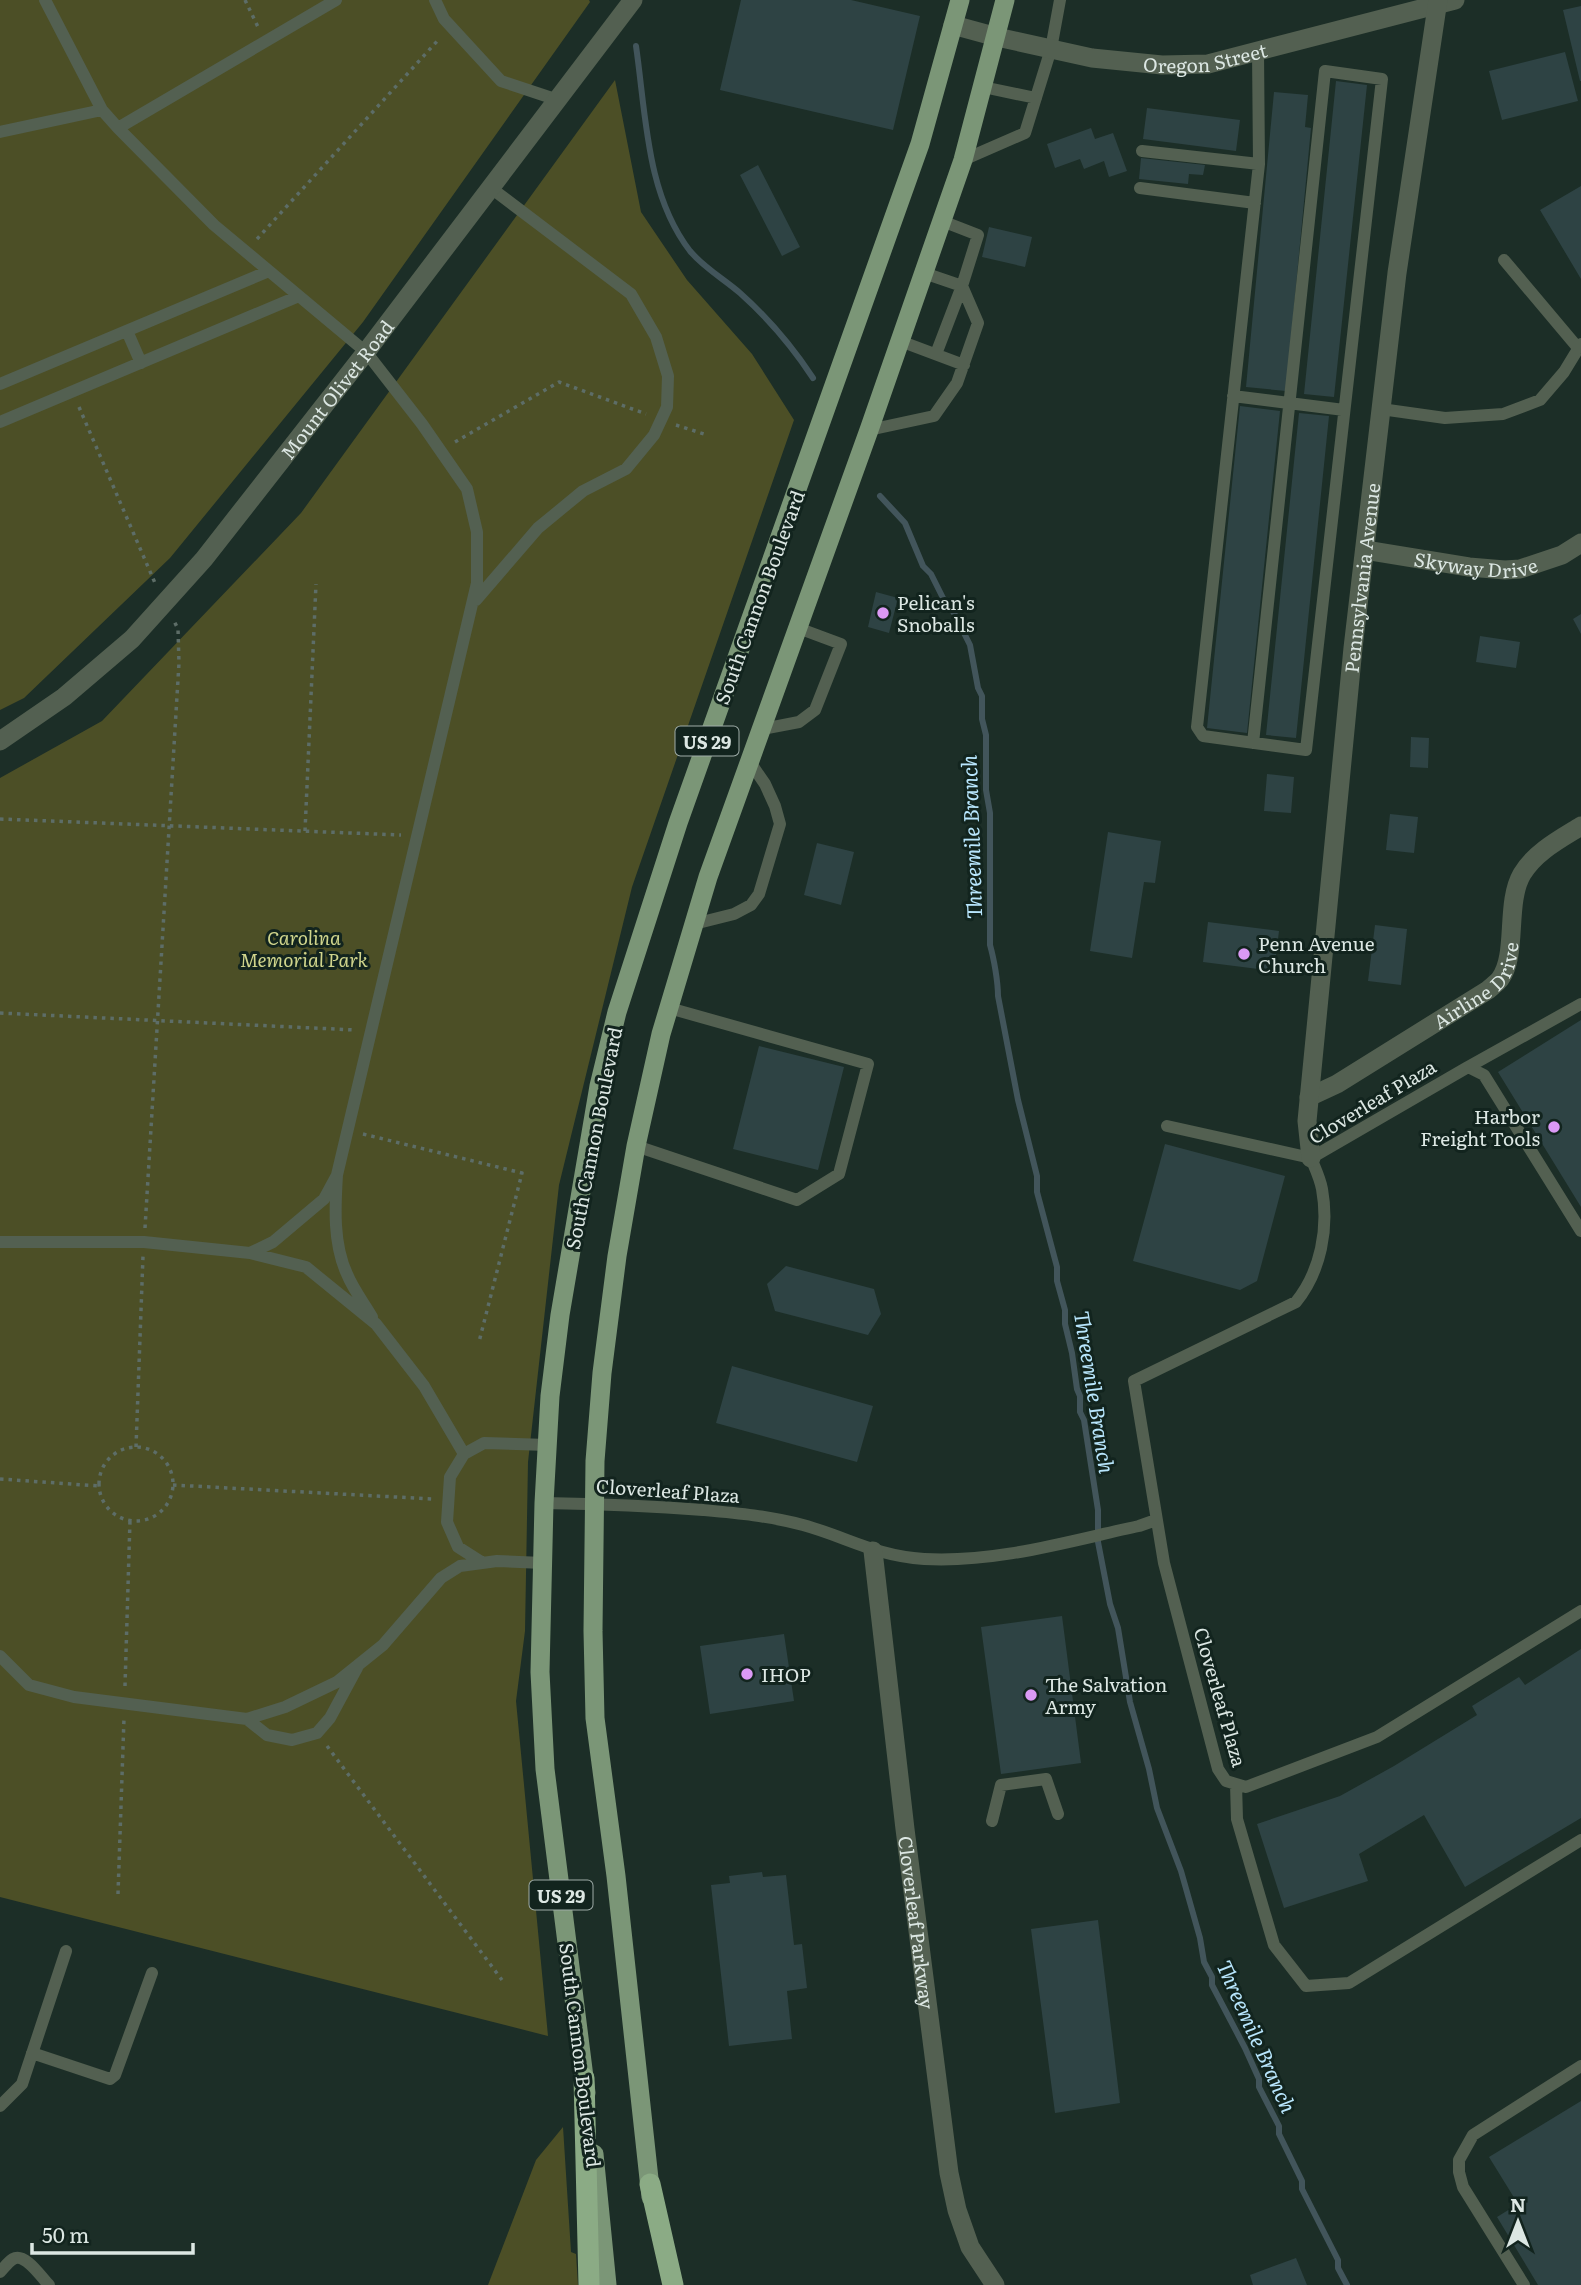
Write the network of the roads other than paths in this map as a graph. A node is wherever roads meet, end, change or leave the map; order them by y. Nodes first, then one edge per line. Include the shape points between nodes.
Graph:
1 (45, 0) edge
2 (336, 0) edge
3 (435, 0) edge
4 (633, 0) edge
5 (960, 0) edge
6 (1005, 0) edge
7 (1060, 0) edge
8 (1443, 2) edge
9 (953, 25) junction
10 (997, 37) junction
11 (1051, 49) junction
12 (1258, 51) junction
13 (983, 87) junction
14 (1036, 98) junction
15 (558, 100) junction
16 (102, 110) junction
17 (118, 128) junction
18 (0, 132) edge
19 (1142, 151) dead end
20 (963, 160) junction
21 (1259, 164) junction
22 (491, 187) junction
23 (1140, 188) dead end
24 (1255, 203) junction
25 (942, 221) junction
26 (1504, 260) dead end
27 (269, 271) junction
28 (923, 273) junction
29 (962, 286) junction
30 (299, 296) junction
31 (127, 331) junction
32 (900, 341) junction
33 (1580, 346) edge
34 (366, 352) junction
35 (936, 354) junction
36 (141, 363) junction
37 (964, 365) junction
38 (0, 384) edge
39 (1233, 396) junction
40 (1290, 403) junction
41 (1381, 409) junction
42 (1344, 410) junction
43 (1, 418) edge
44 (869, 430) junction
45 (1581, 543) edge
46 (1365, 550) junction
47 (472, 604) junction
48 (798, 628) junction
49 (762, 729) junction
50 (0, 741) edge
51 (1253, 743) junction
52 (750, 762) junction
53 (1581, 826) edge
54 (694, 924) junction
55 (1581, 1004) edge
56 (669, 1008) junction
57 (1468, 1067) junction
58 (1309, 1097) junction
59 (1167, 1126) dead end
60 (636, 1146) junction
61 (1311, 1158) junction
62 (337, 1175) junction
63 (1581, 1231) edge
64 (1, 1240) edge
65 (250, 1253) junction
66 (376, 1324) junction
67 (548, 1445) junction
68 (464, 1454) junction
69 (544, 1503) junction
70 (594, 1504) junction
71 (1156, 1520) junction
72 (873, 1551) junction
73 (483, 1563) junction
74 (543, 1563) junction
75 (1581, 1611) edge
76 (0, 1656) edge
77 (360, 1663) junction
78 (247, 1719) junction
79 (1236, 1784) junction
80 (1058, 1814) dead end
81 (992, 1821) dead end
82 (1581, 1840) edge
83 (65, 1951) dead end
84 (152, 1973) dead end
85 (33, 2053) junction
86 (1581, 2066) edge
87 (584, 2078) junction
88 (0, 2106) edge
89 (650, 2184) junction
90 (0, 2272) edge
91 (49, 2285) edge
92 (589, 2285) edge
93 (607, 2285) edge
94 (662, 2285) edge
95 (673, 2285) edge
96 (995, 2285) edge
97 (1524, 2285) edge

1 - 16 lane
2 - 17 lane
3 - 15 lane via 444,19 501,82
4 - 15 street, Mount Olivet Road
5 - 9 main road, South Cannon Boulevard / US 29
6 - 10 main road, US 29
7 - 11 lane
8 - 12 street, Oregon Street
8 - 41 street, Pennsylvania Avenue via 1397,273
9 - 10 street, Oregon Street
9 - 67 main road, South Cannon Boulevard / US 29 via 920,144 678,823 617,1012 599,1087 560,1315
10 - 11 street, Oregon Street
10 - 13 main road, US 29
11 - 12 street, Oregon Street via 1163,65 1208,64
11 - 14 lane
12 - 21 lane
13 - 14 lane
13 - 20 main road, US 29
14 - 20 lane via 1025,133
15 - 22 street, Mount Olivet Road
16 - 17 lane
16 - 18 lane
17 - 27 lane via 214,225
19 - 21 lane
20 - 25 main road, US 29
21 - 24 lane
22 - 34 street, Mount Olivet Road
22 - 47 lane via 631,294 656,337 668,376 667,407 654,435 626,469 583,491 538,528
23 - 24 lane
24 - 39 lane
25 - 28 main road, US 29
25 - 29 lane via 978,235
26 - 33 lane
27 - 30 lane
27 - 31 lane
28 - 29 lane
28 - 32 main road, US 29
29 - 35 lane
29 - 37 lane via 978,323
30 - 34 lane
30 - 36 lane
31 - 36 lane
31 - 38 lane
32 - 35 lane
32 - 44 main road, US 29
33 - 41 lane via 1540,400 1503,414 1445,418
34 - 47 lane via 467,489 477,532 477,583
34 - 50 street, Mount Olivet Road via 204,559 132,639 64,697
35 - 37 lane
36 - 43 lane
37 - 44 lane via 934,416
39 - 40 lane
39 - 51 lane via 1197,727 1203,736
40 - 42 lane
40 - 42 lane via 1325,71 1382,79
40 - 51 lane
41 - 46 street, Pennsylvania Avenue
42 - 51 lane via 1306,750
44 - 48 main road, US 29
45 - 46 street, Skyway Drive via 1562,555 1505,570
46 - 58 street, Pennsylvania Avenue
47 - 62 lane
48 - 49 main road, US 29
48 - 49 lane via 841,644 815,710 799,722
49 - 52 main road, US 29
52 - 54 main road, US 29
52 - 54 lane via 770,795 780,824 759,894 751,905 734,914
53 - 58 street, Airline Drive via 1550,845 1521,874 1501,978 1337,1084
54 - 56 main road, US 29
55 - 57 lane
56 - 60 main road, US 29
56 - 60 lane via 868,1064 839,1174 797,1200
57 - 61 lane, Cloverleaf Plaza
57 - 63 lane, Cloverleaf Plaza via 1484,1075
58 - 61 street, Pennsylvania Avenue
59 - 61 lane
60 - 70 main road, US 29 via 604,1364
61 - 71 lane, Cloverleaf Plaza via 1325,1210 1321,1255 1309,1286 1296,1303 1133,1381
62 - 65 lane via 324,1199 273,1242
62 - 66 lane via 338,1244 346,1273
64 - 65 lane via 144,1242
65 - 66 lane via 306,1267
66 - 68 lane via 424,1386
67 - 68 lane via 484,1443
67 - 69 main road, South Cannon Boulevard / US 29
68 - 73 lane via 450,1478 447,1522 458,1547
69 - 70 lane, Cloverleaf Plaza
69 - 74 main road, South Cannon Boulevard / US 29
70 - 72 lane, Cloverleaf Plaza via 748,1514 803,1525
70 - 89 main road, US 29 via 595,1718
71 - 72 lane, Cloverleaf Plaza via 1013,1553 969,1558 895,1557
71 - 79 lane, Cloverleaf Plaza via 1218,1769 1226,1781
72 - 96 street, Cloverleaf Parkway via 949,2173 970,2247
73 - 74 lane
73 - 77 lane via 460,1566 441,1578 383,1645
74 - 87 main road, South Cannon Boulevard / US 29 via 542,1734
75 - 79 lane, Cloverleaf Plaza via 1377,1737 1246,1787
76 - 78 lane via 29,1685 74,1697
77 - 78 lane via 337,1682
77 - 78 lane via 317,1733 292,1740 267,1735
79 - 82 lane via 1237,1819 1274,1945 1307,1986 1349,1983
80 - 81 lane via 1046,1780 1001,1785
83 - 85 lane
84 - 85 lane via 115,2076 110,2079
85 - 88 lane via 22,2084
86 - 97 lane via 1473,2135 1459,2160 1463,2187
87 - 92 highway
87 - 93 main road, South Cannon Boulevard / US 29
89 - 94 main road, US 29
89 - 95 highway
90 - 91 lane via 20,2257

